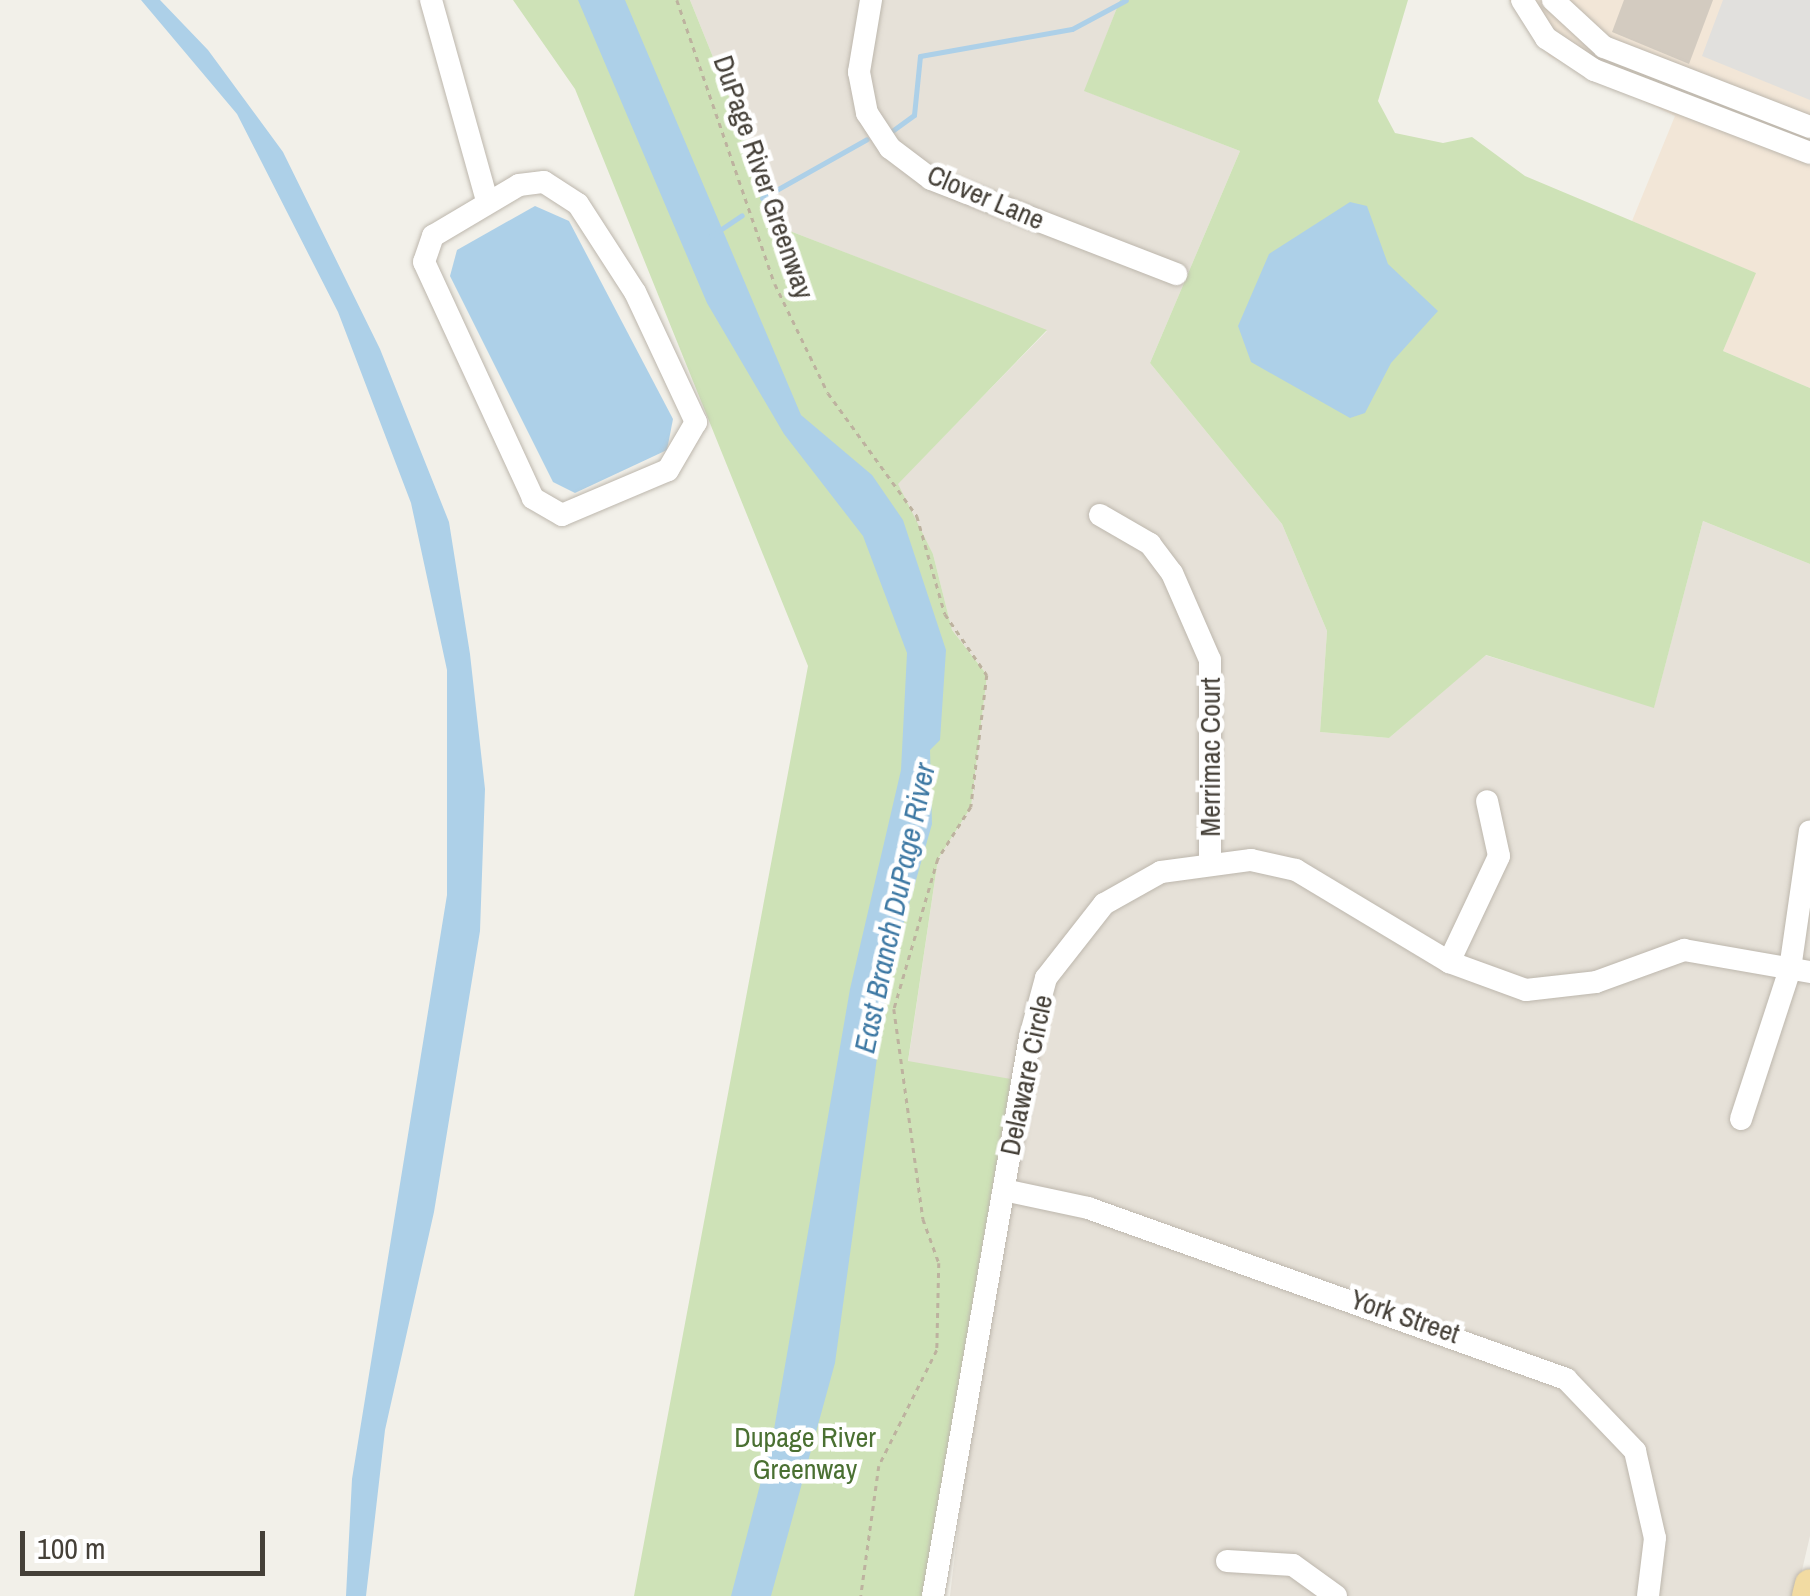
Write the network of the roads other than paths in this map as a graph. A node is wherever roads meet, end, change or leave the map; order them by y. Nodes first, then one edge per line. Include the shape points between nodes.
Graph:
1 (431, 0) edge
2 (871, 0) edge
3 (1522, 0) edge
4 (1553, 0) edge
5 (1810, 128) edge
6 (1810, 153) edge
7 (487, 200) junction
8 (1176, 274) dead end
9 (1100, 514) dead end
10 (1488, 801) dead end
11 (1810, 831) edge
12 (1210, 863) junction
13 (1449, 962) junction
14 (1800, 970) edge
15 (1741, 1119) dead end
16 (1004, 1190) junction
17 (1227, 1561) dead end
18 (1810, 1584) edge
19 (932, 1596) edge
20 (1336, 1596) edge
21 (1648, 1596) edge
22 (1807, 1596) edge

1 - 7 street
2 - 8 street, Clover Lane via 859,72 867,113 890,148 930,179
3 - 6 street via 1546,38 1594,70
4 - 5 street via 1604,48
7 - 7 street via 433,236 424,262 533,498 562,515 581,512 681,458 696,422 692,403 578,204 544,182
9 - 12 street, Merrimac Court via 1150,544 1172,574 1210,660
10 - 13 street via 1499,856
11 - 14 street
12 - 13 street, Delaware Circle via 1296,870
12 - 16 street, Delaware Circle via 1160,872 1104,904 1046,978
13 - 14 street, Delaware Circle via 1526,990 1596,982 1684,950
14 - 15 street
16 - 19 street, Delaware Circle
16 - 21 street, York Street via 1106,1214 1566,1379 1635,1451 1655,1538
17 - 20 street via 1293,1565
18 - 22 main road

